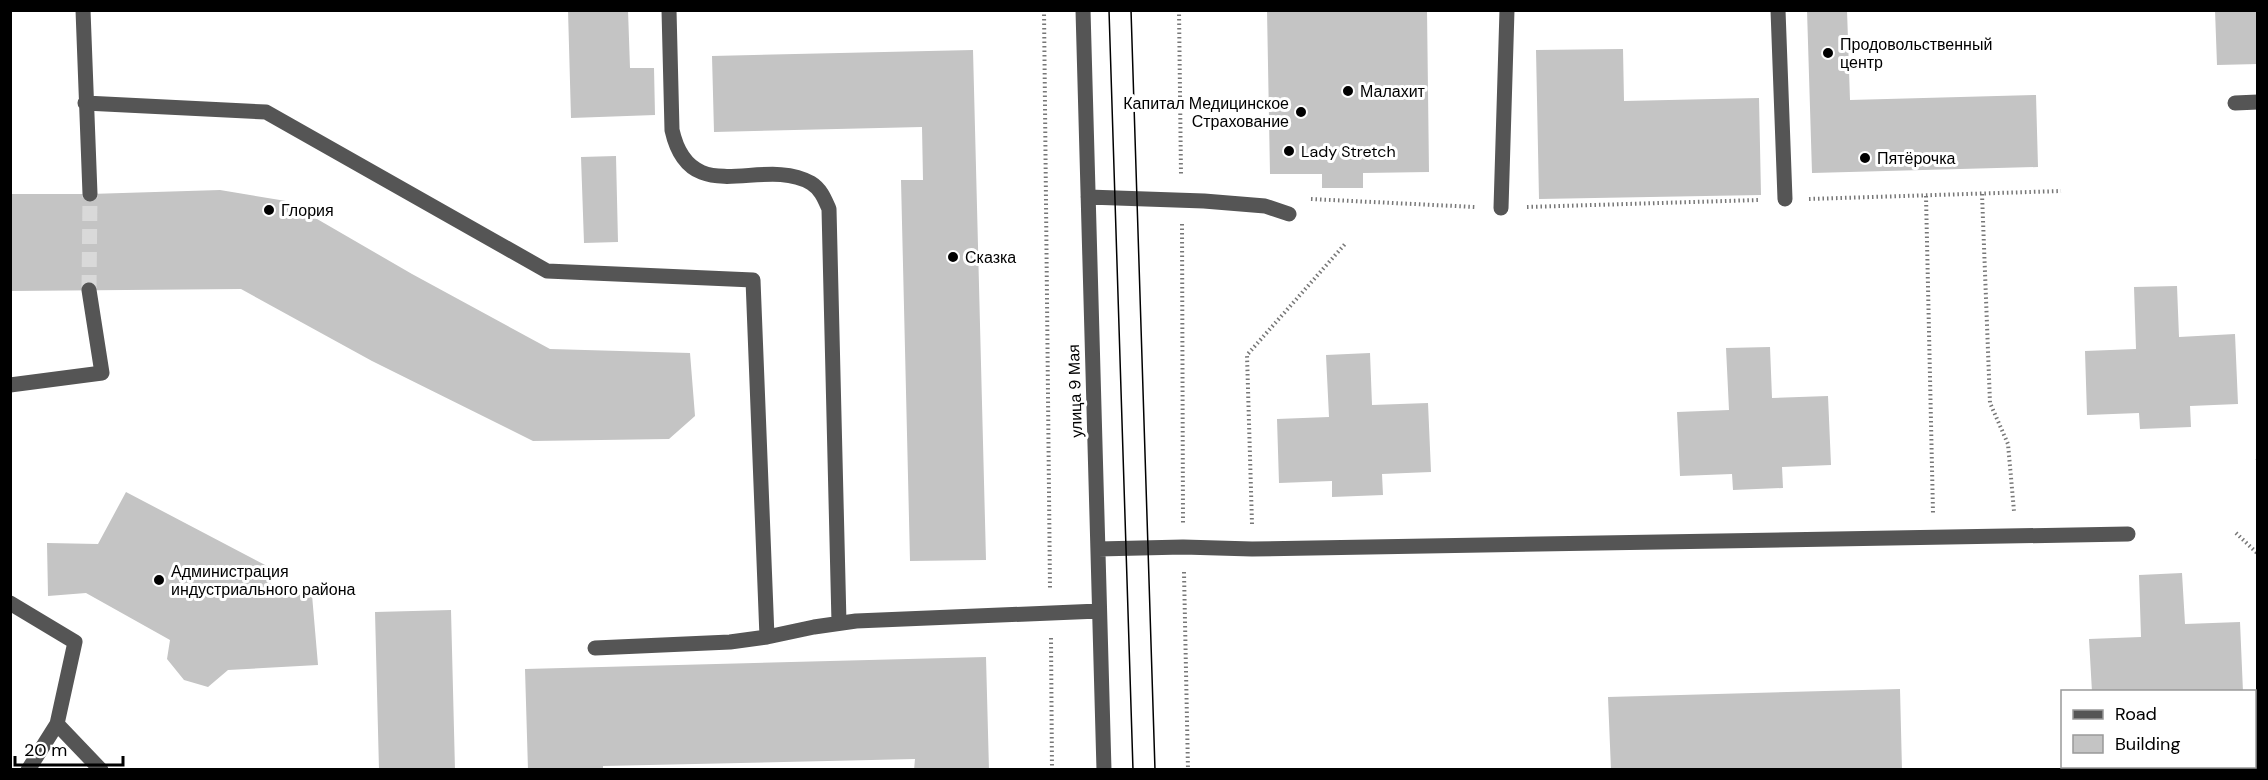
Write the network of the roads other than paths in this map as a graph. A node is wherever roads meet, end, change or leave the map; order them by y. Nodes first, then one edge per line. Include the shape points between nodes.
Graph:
1 (83, 10) edge
2 (669, 10) edge
3 (1083, 10) edge
4 (1507, 10) edge
5 (1778, 10) edge
6 (2258, 102) edge
7 (85, 103) junction
8 (2235, 103) dead end
9 (90, 194) tunnel mouth
10 (1088, 197) junction
11 (1785, 199) road end
12 (1501, 208) road end
13 (1289, 214) dead end
14 (89, 290) tunnel mouth
15 (10, 385) edge
16 (2128, 534) dead end
17 (1098, 549) junction
18 (10, 603) edge
19 (1099, 611) junction
20 (839, 623) junction
21 (767, 637) junction
22 (595, 648) dead end
23 (57, 724) junction
24 (28, 770) edge
25 (101, 770) edge
26 (1104, 770) edge

1 - 7 street
2 - 20 street via 672,130 683,159 696,171 712,177 786,176 812,183 823,194 829,209
3 - 10 street, улица 9 Мая
4 - 12 street
5 - 11 street
6 - 8 street
7 - 9 street
7 - 21 street via 266,112 547,272 753,280
10 - 13 street via 1265,206
10 - 17 street, улица 9 Мая
14 - 15 street via 102,373
16 - 17 street
17 - 19 street, улица 9 Мая
18 - 23 street via 75,642
19 - 20 street
19 - 26 street, улица 9 Мая
20 - 21 street
21 - 22 street via 745,642
23 - 24 street
23 - 25 street

